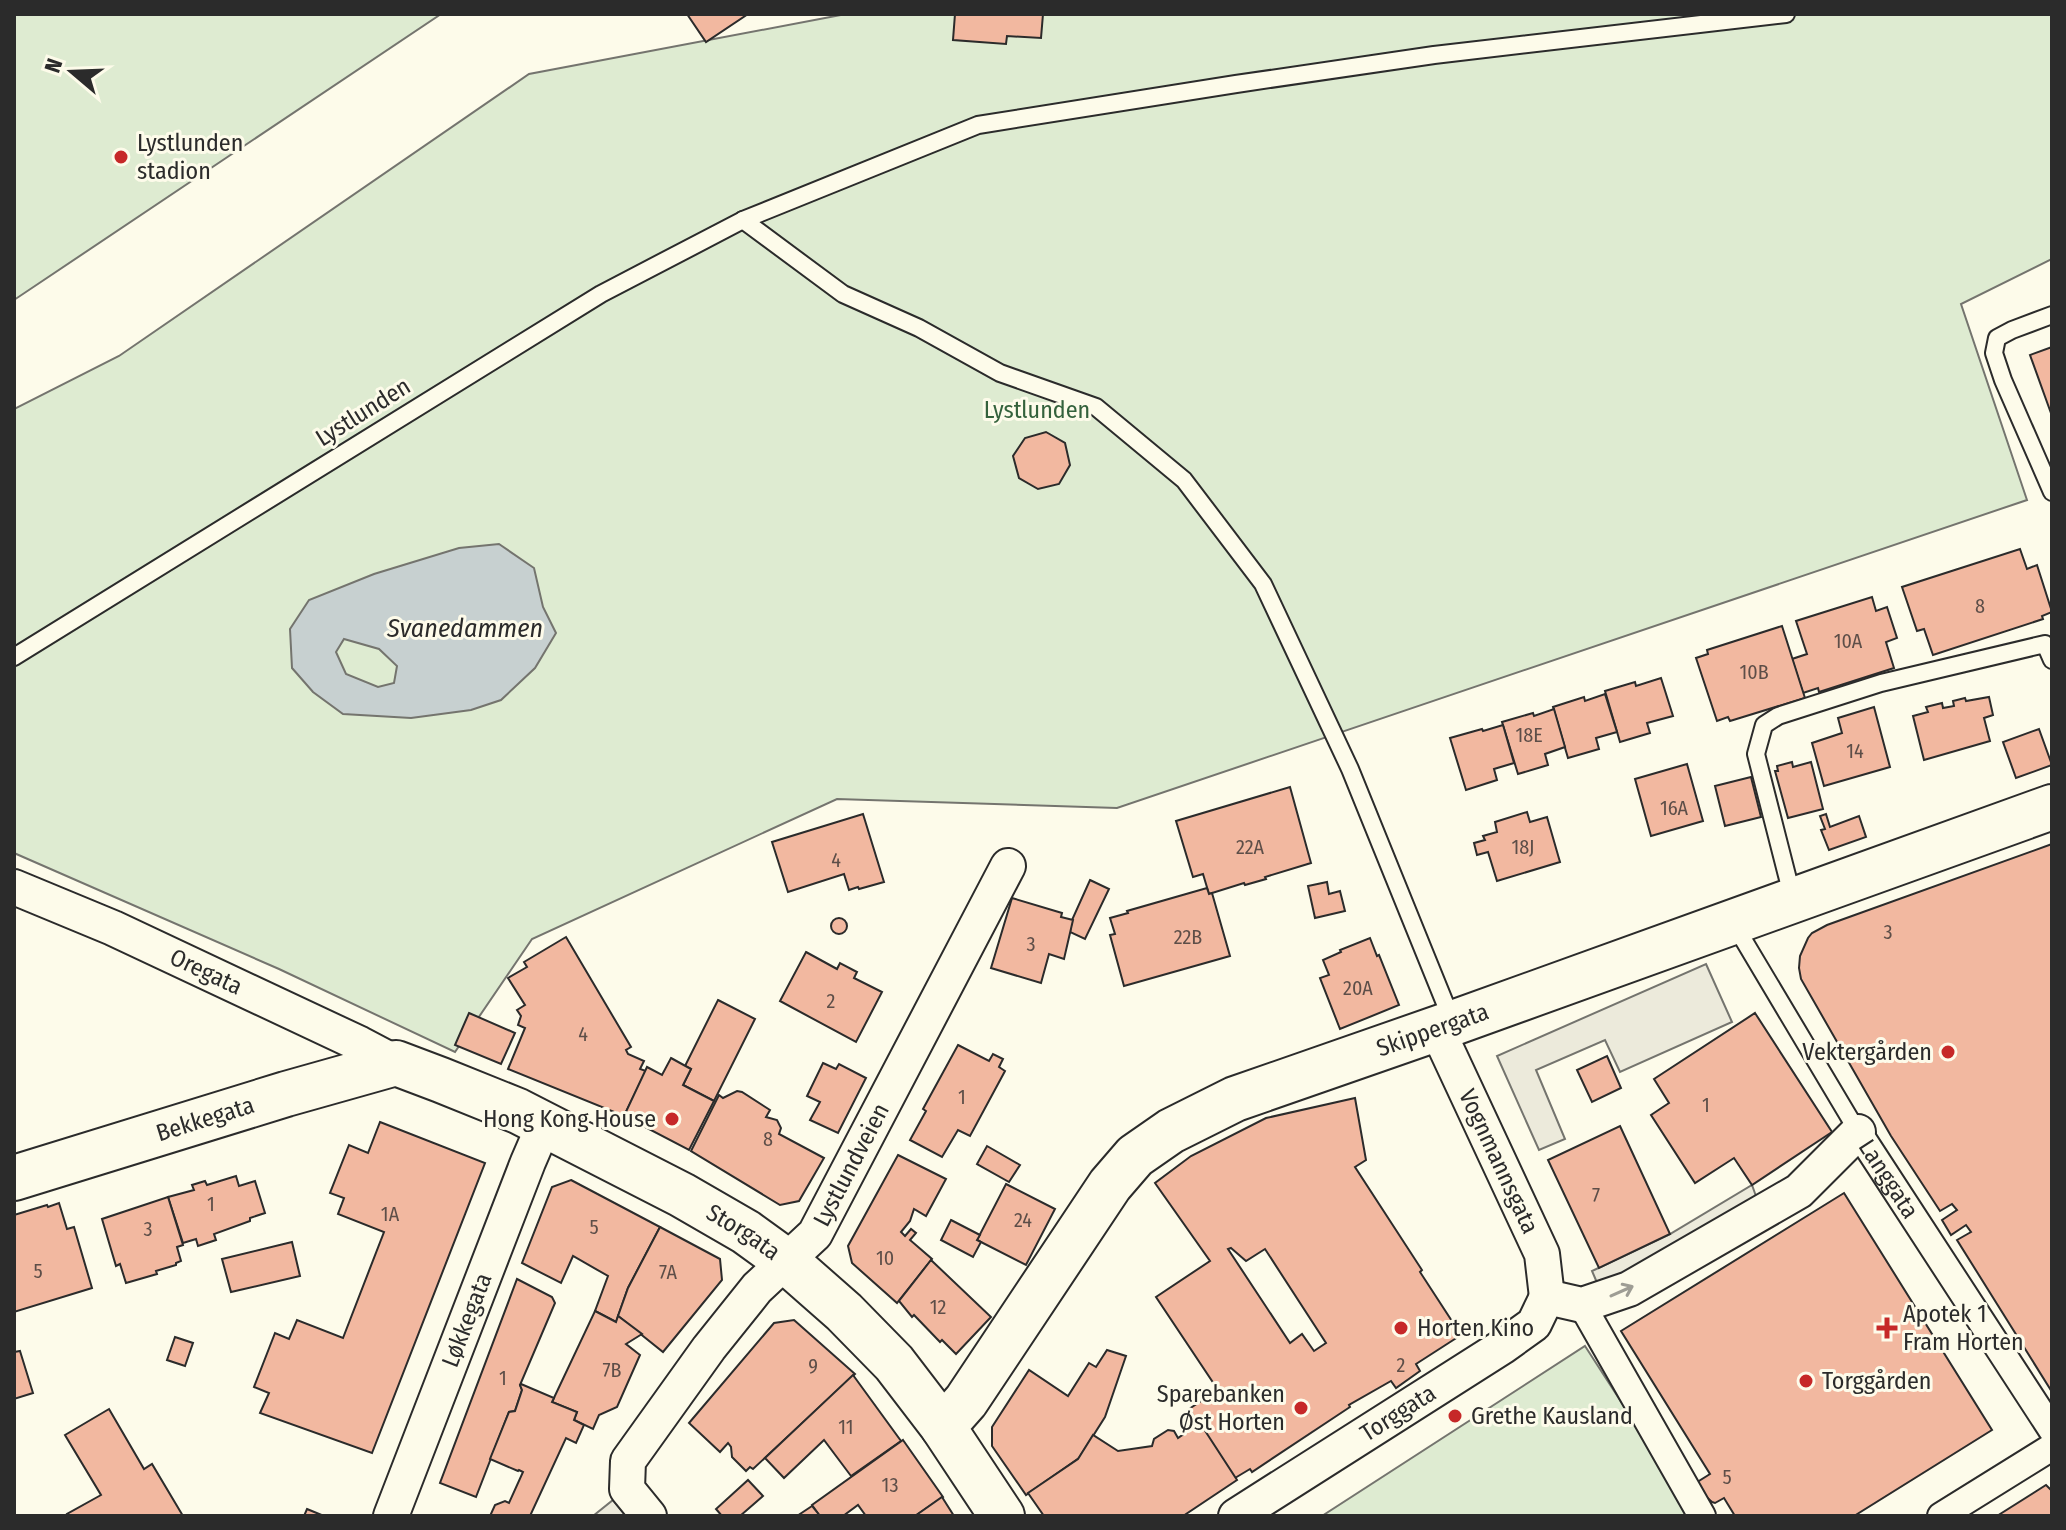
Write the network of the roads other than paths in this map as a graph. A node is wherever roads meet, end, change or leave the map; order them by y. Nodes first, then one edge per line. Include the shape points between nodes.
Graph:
1 (1786, 14) edge
2 (743, 220) junction
3 (2052, 315) edge
4 (2052, 492) edge
5 (14, 657) edge
6 (2052, 660) edge
7 (2052, 807) edge
8 (1008, 866) dead end
9 (14, 887) edge
10 (1793, 901) junction
11 (1733, 922) junction
12 (1445, 1026) junction
13 (396, 1063) junction
14 (544, 1125) junction
15 (1858, 1132) junction
16 (14, 1178) edge
17 (786, 1261) junction
18 (1547, 1297) junction
19 (1582, 1305) junction
20 (943, 1427) junction
21 (2052, 1430) edge
22 (2052, 1447) edge
23 (391, 1516) edge
24 (649, 1516) edge
25 (1002, 1516) edge
26 (1236, 1516) edge
27 (1702, 1516) edge
28 (1941, 1516) edge

1 - 2 lane, Lystlunden via 1434,55 978,125
2 - 5 lane, Lystlunden via 587,302
2 - 12 lane via 843,294 1000,373 1096,407 1184,480 1263,584 1350,769
3 - 4 lane via 1997,338 1994,353
6 - 10 lane via 2045,644 1881,683 1764,725 1756,754
7 - 10 main road, Skippergata
8 - 17 street, Lystlundveien via 815,1234
9 - 13 street, Oregata via 113,928
10 - 11 main road, Skippergata
11 - 12 main road, Skippergata
11 - 15 lane, Langgata
12 - 18 street, Vognmannsgata via 1542,1254
12 - 20 main road, Skippergata via 1235,1099 1135,1156
13 - 14 main road, Storgata
13 - 16 main road, Bekkegata
14 - 17 main road, Storgata via 682,1195
14 - 23 street, Løkkegata
19 -> 15 street via 1629,1289 1799,1191
15 - 21 street, Langgata
17 - 20 main road, Storgata via 894,1363
17 - 24 street, Lystlundveien via 718,1336 628,1461 627,1489
18 - 19 street
18 - 26 street, Torggata via 1534,1324 1502,1347
19 - 27 street
20 - 25 main road, Storgata
22 - 28 street

